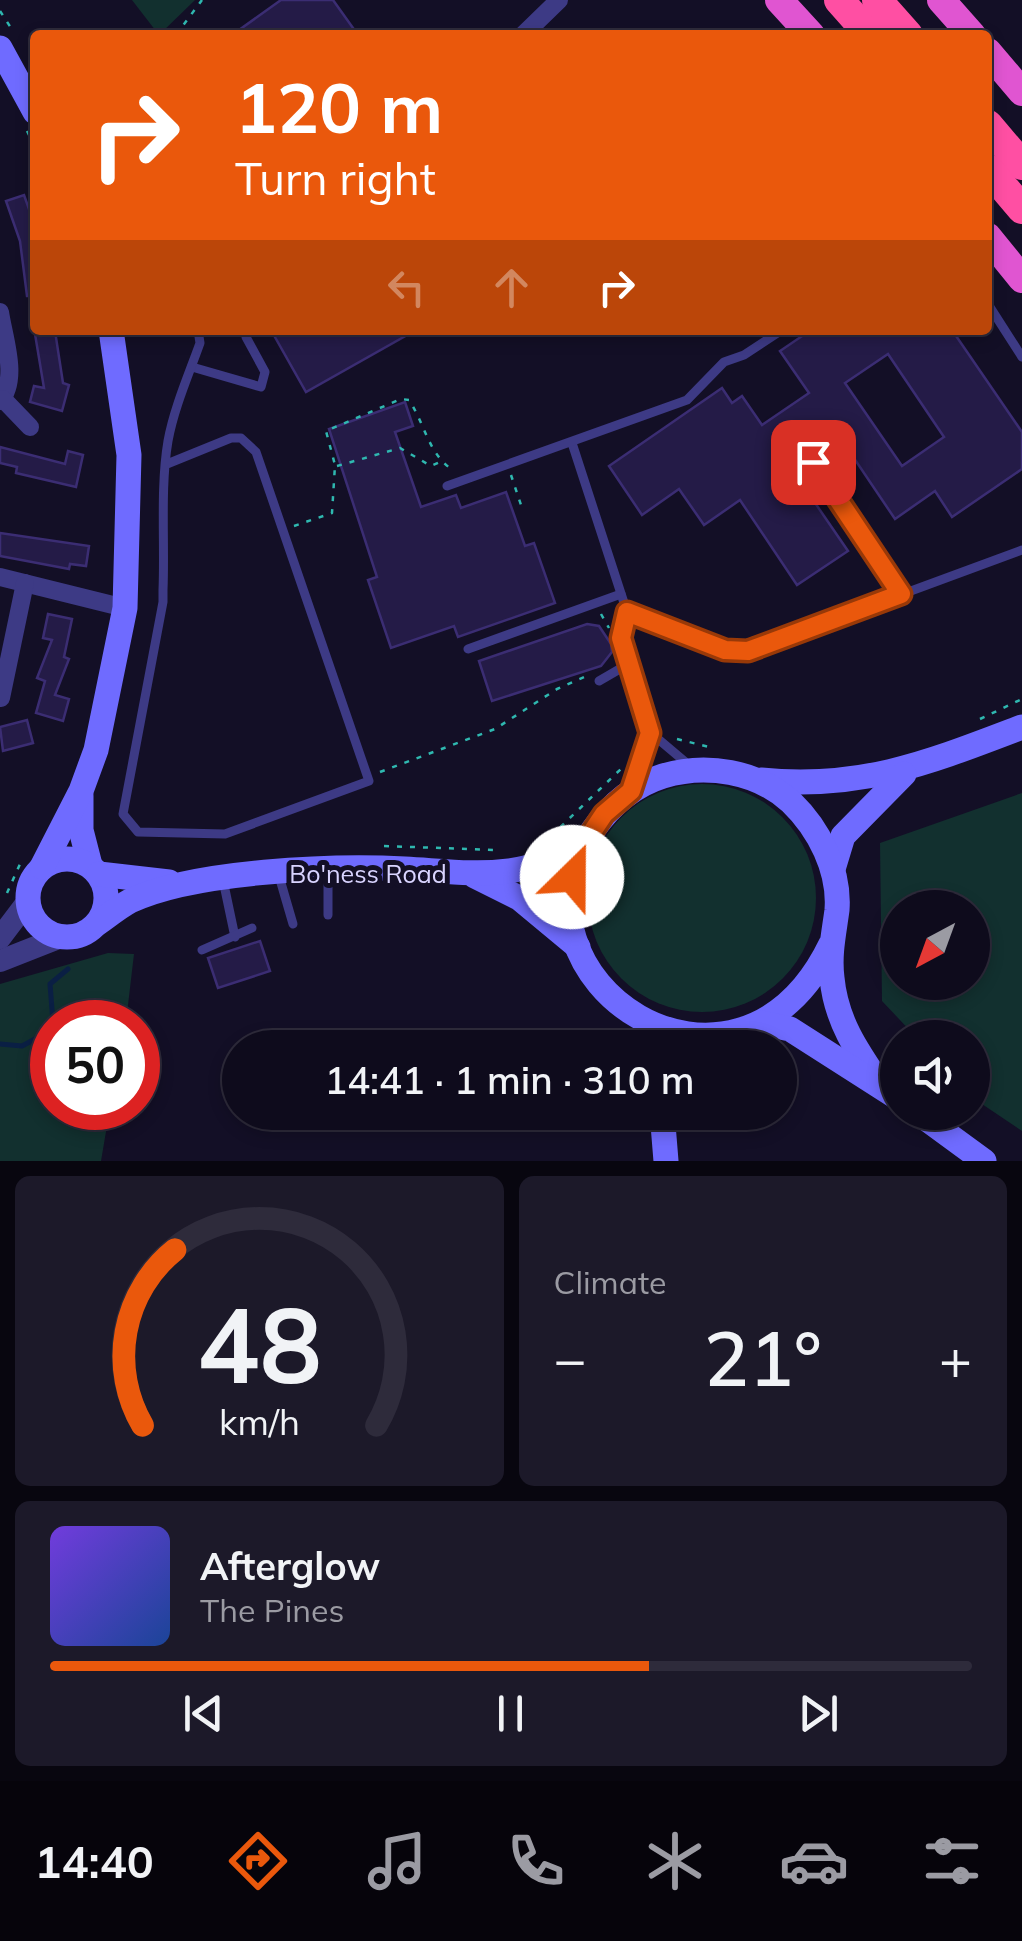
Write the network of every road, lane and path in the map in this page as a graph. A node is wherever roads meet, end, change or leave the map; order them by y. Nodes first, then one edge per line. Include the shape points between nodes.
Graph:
1 (202, 0) edge
2 (559, 0) edge
3 (779, 0) edge
4 (838, 0) edge
5 (877, 0) edge
6 (941, 0) edge
7 (180, 30) edge
8 (528, 30) edge
9 (806, 30) edge
10 (865, 30) edge
11 (904, 30) edge
12 (968, 30) edge
13 (0, 48) edge
14 (992, 57) edge
15 (1022, 92) edge
16 (30, 103) edge
17 (992, 130) edge
18 (1022, 165) edge
19 (992, 174) edge
20 (1022, 210) edge
21 (992, 242) edge
22 (1022, 279) edge
23 (992, 310) edge
24 (0, 312) edge
25 (112, 335) edge
26 (199, 335) edge
27 (774, 335) edge
28 (246, 337) dead end
29 (1022, 357) edge
30 (192, 367) junction
31 (2, 400) edge
32 (30, 427) dead end
33 (572, 443) junction
34 (441, 462) junction
35 (813, 462) dead end
36 (167, 464) junction
37 (336, 465) junction
38 (507, 465) junction
39 (454, 471) dead end
40 (447, 486) dead end
41 (523, 512) dead end
42 (283, 530) junction
43 (1022, 550) edge
44 (0, 577) edge
45 (25, 583) junction
46 (620, 594) junction
47 (901, 594) junction
48 (125, 608) junction
49 (627, 612) junction
50 (589, 617) dead end
51 (612, 634) dead end
52 (468, 649) dead end
53 (630, 663) junction
54 (600, 676) joint
55 (1, 698) edge
56 (1022, 699) edge
57 (969, 724) dead end
58 (1022, 728) edge
59 (650, 733) junction
60 (665, 745) junction
61 (724, 750) dead end
62 (644, 752) junction
63 (694, 770) junction
64 (908, 770) junction
65 (368, 776) junction
66 (754, 779) junction
67 (81, 791) junction
68 (631, 791) junction
69 (540, 844) dead end
70 (584, 844) junction
71 (380, 846) dead end
72 (510, 851) dead end
73 (34, 860) junction
74 (832, 868) junction
75 (328, 869) junction
76 (95, 870) junction
77 (278, 874) junction
78 (475, 876) junction
79 (213, 882) junction
80 (16, 901) junction
81 (328, 915) dead end
82 (98, 923) junction
83 (293, 924) dead end
84 (252, 928) dead end
85 (61, 937) junction
86 (235, 937) junction
87 (0, 938) edge
88 (831, 944) junction
89 (578, 947) junction
90 (202, 950) dead end
91 (0, 961) edge
92 (762, 1024) junction
93 (645, 1030) edge
94 (748, 1030) edge
95 (880, 1080) edge
96 (880, 1086) edge
97 (666, 1130) edge
98 (942, 1130) edge
99 (666, 1161) edge
100 (984, 1161) edge

1 - 7 path
2 - 8 street
3 - 9 highway
4 - 10 highway
5 - 11 highway
6 - 12 highway
13 - 16 main road
14 - 15 highway
17 - 18 highway
19 - 20 highway
21 - 22 highway
23 - 29 lane
24 - 31 street via 10,374
25 - 48 main road via 128,454
26 - 30 lane
27 - 33 lane via 724,362 687,400
28 - 30 lane via 265,372 262,387
30 - 36 lane via 168,440
31 - 32 street
33 - 38 lane
33 - 46 lane
34 - 37 path via 431,466 400,448
34 - 37 path via 409,400 402,399 330,426
34 - 39 path
35 - 47 lane
36 - 42 lane via 241,438 256,452
36 - 65 lane via 163,602 124,814 130,826 138,832 225,834 370,781
37 - 42 path via 332,514
38 - 40 lane
38 - 41 path
42 - 65 lane
43 - 47 lane
44 - 45 street
45 - 48 street
45 - 55 street
46 - 49 lane
46 - 52 lane
47 - 49 lane via 748,651 725,650
48 - 67 main road
49 - 53 lane via 621,638
50 - 51 path via 602,614
53 - 54 lane
53 - 59 lane
54 - 65 path via 557,689 495,729
56 - 57 path
58 - 64 main road
59 - 60 lane
59 - 62 lane
60 - 61 path via 671,737
60 - 63 lane
62 - 68 lane
62 - 69 path via 634,749 566,826
63 - 66 main road
63 - 68 main road
64 - 66 main road via 858,781
64 - 74 main road via 843,836
66 - 74 main road via 789,800 816,831
67 - 73 main road
67 - 76 main road via 80,830
68 - 70 main road
70 - 78 main road, Bo'ness Road via 532,868
70 - 89 main road via 572,877
71 - 72 path
73 - 76 main road via 66,858
73 - 80 path
73 - 80 main road via 34,876
74 - 88 main road via 837,906
75 - 77 main road, Bo'ness Road
75 - 78 main road, Bo'ness Road
75 - 81 lane
76 - 79 main road, Bo'ness Road
76 - 82 main road via 107,899
77 - 79 main road, Bo'ness Road
77 - 83 lane
78 - 89 main road, Bo'ness Road via 518,898
79 - 82 main road, Bo'ness Road via 129,902
79 - 86 lane
80 - 85 main road
80 - 87 street
82 - 85 main road
84 - 86 lane
85 - 91 street
86 - 90 lane
88 - 92 main road via 792,1004
88 - 95 main road via 846,1034
89 - 93 main road via 605,991
92 - 94 main road
92 - 96 main road via 790,1029
97 - 99 main road
98 - 100 main road

